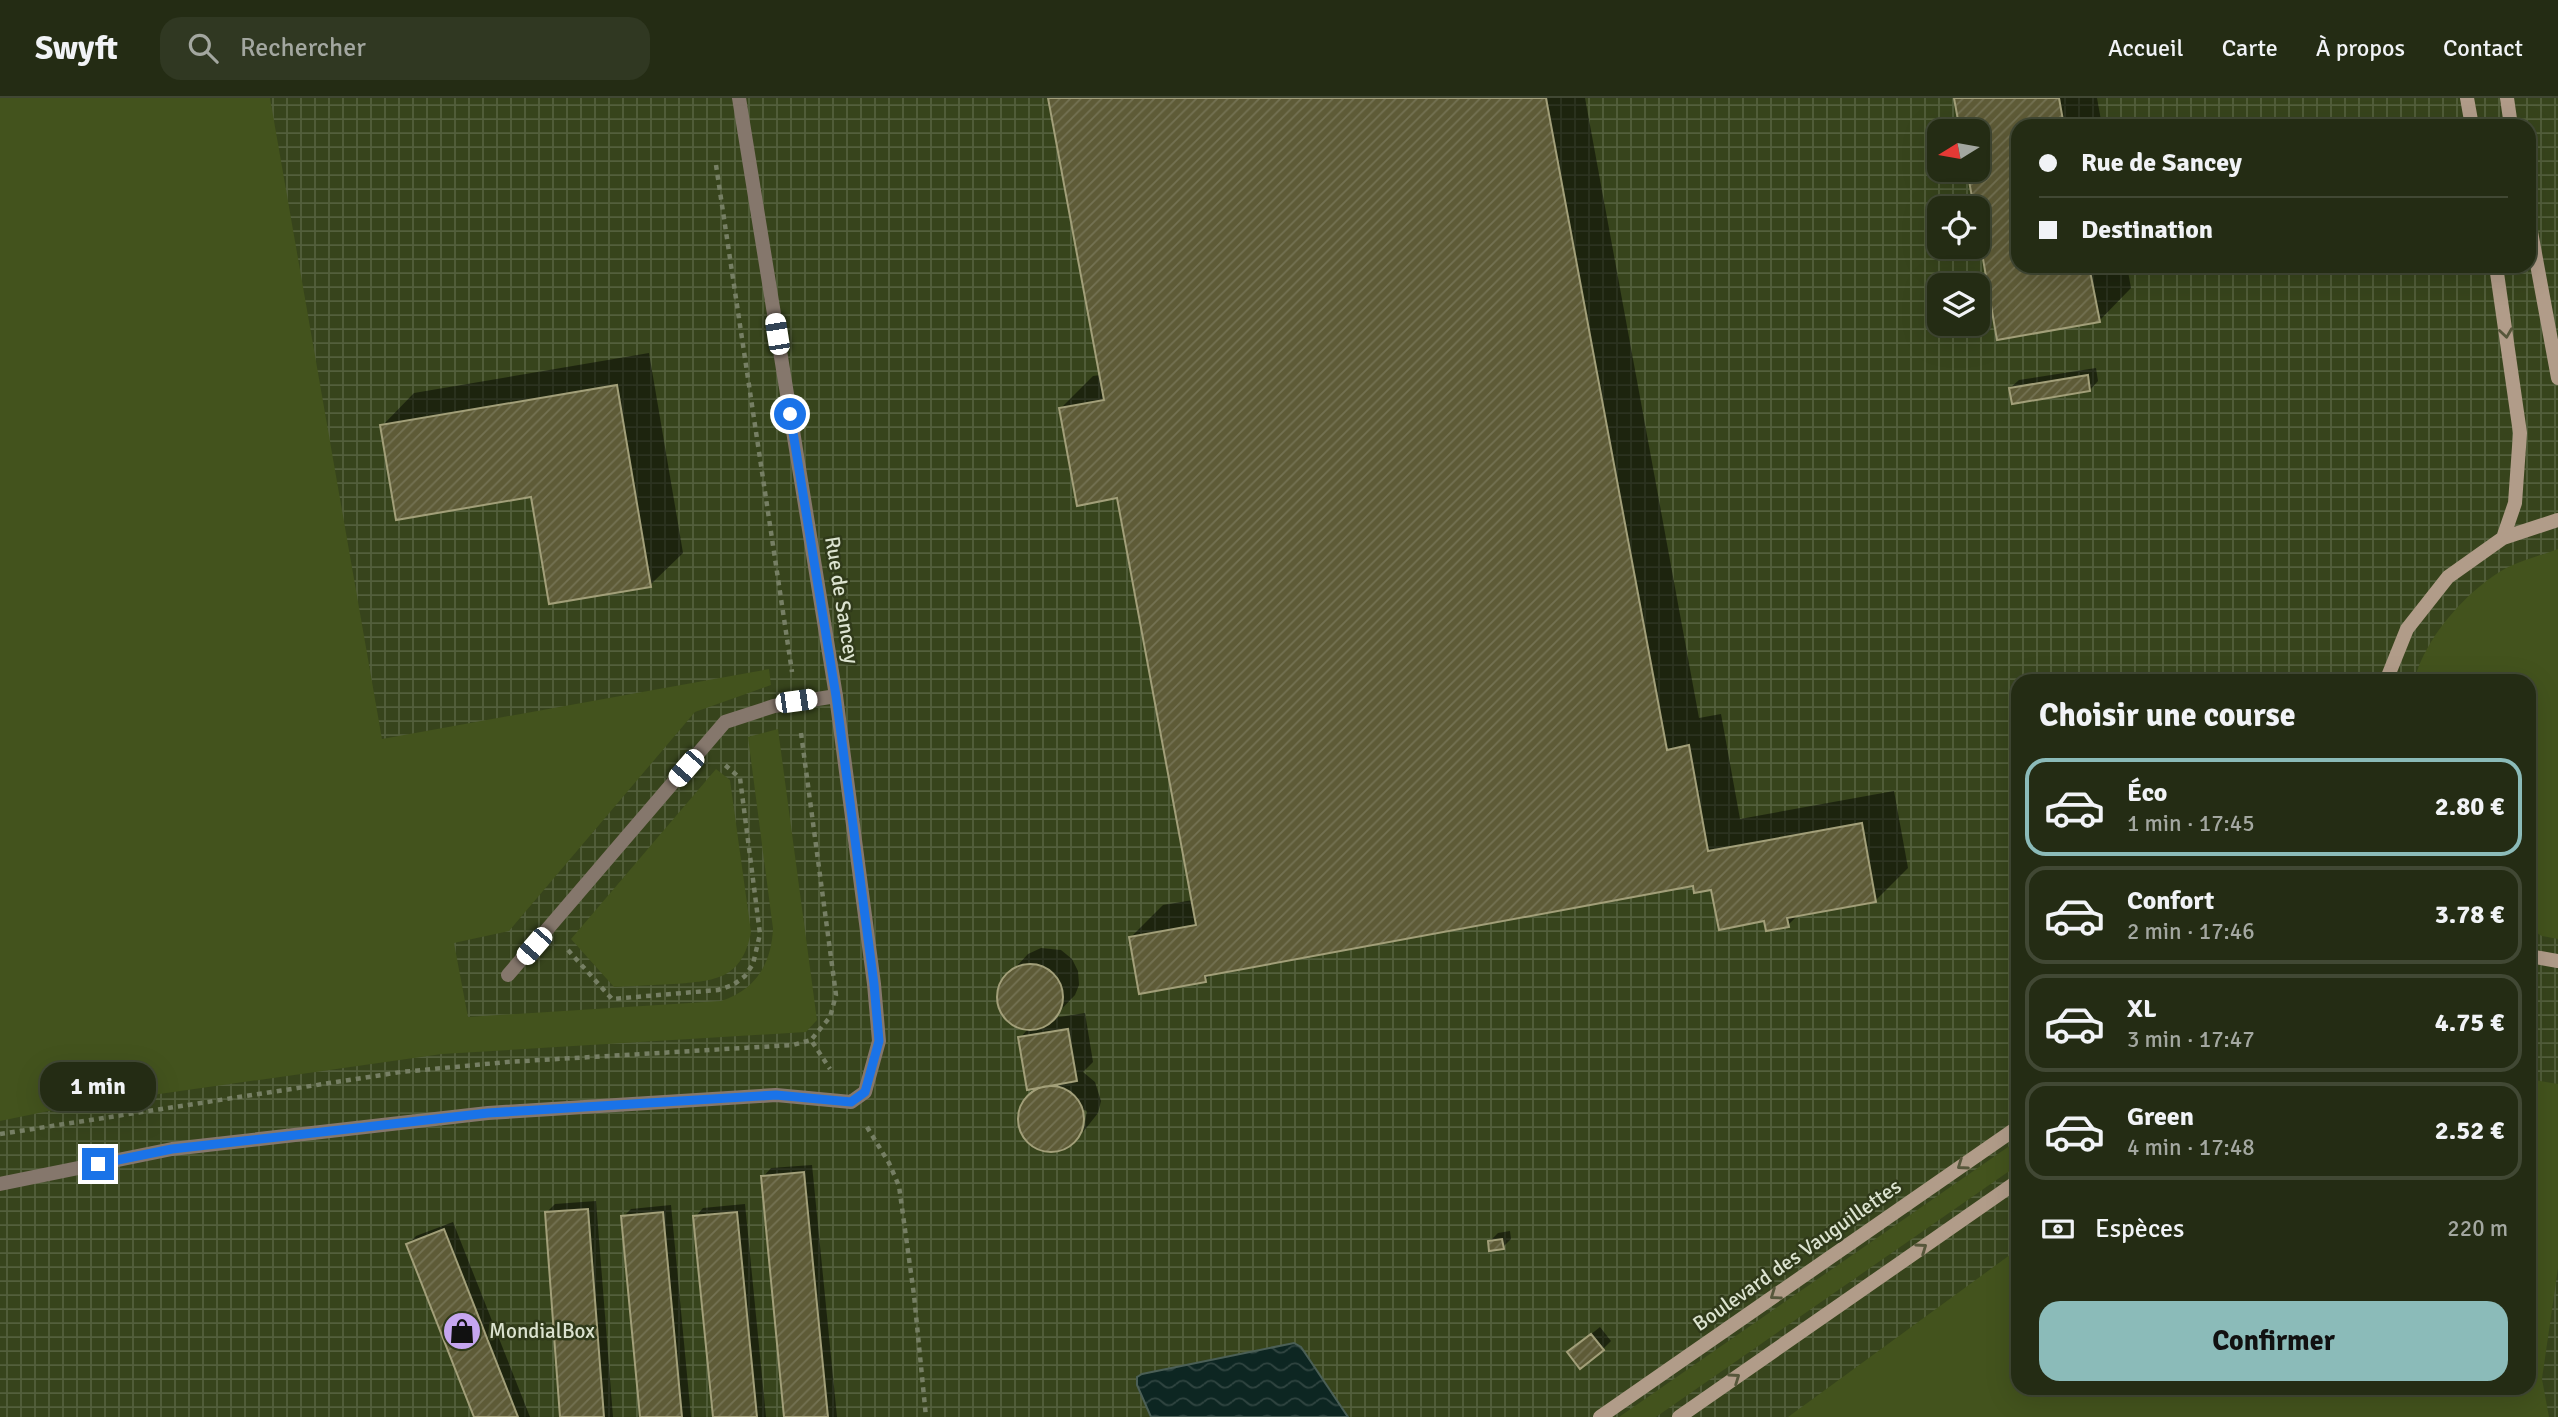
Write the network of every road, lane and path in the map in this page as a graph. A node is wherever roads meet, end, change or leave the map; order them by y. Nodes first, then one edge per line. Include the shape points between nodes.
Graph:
1 (739, 98) edge
2 (2467, 98) edge
3 (2507, 98) edge
4 (2471, 119) edge
5 (2510, 119) edge
6 (714, 152) dead end
7 (2536, 258) edge
8 (2497, 273) edge
9 (2558, 378) edge
10 (2558, 520) edge
11 (2503, 538) junction
12 (2389, 674) edge
13 (836, 696) junction
14 (796, 701) junction
15 (721, 762) dead end
16 (563, 944) dead end
17 (2536, 957) edge
18 (2558, 961) edge
19 (508, 975) dead end
20 (811, 1040) dead end
21 (2011, 1132) edge
22 (0, 1184) edge
23 (2011, 1186) edge
24 (1600, 1417) edge
25 (1679, 1417) edge

1 - 13 street, Rue de Sancey
2 - 4 street
3 - 5 street
6 - 14 path
7 - 9 street
8 -> 11 street via 2520,432 2515,503
10 - 11 street
11 - 12 street via 2448,577 2407,629
13 - 14 street
13 - 22 street, Rue de Sancey via 879,1041 865,1092 851,1102 776,1095 488,1113 172,1149
14 - 19 street via 725,722
14 - 20 path via 836,995 830,1017
15 - 16 path via 740,778 760,934 745,976 718,990 612,999
17 - 18 street
21 -> 24 street, Boulevard des Vauguillettes
25 -> 23 street

